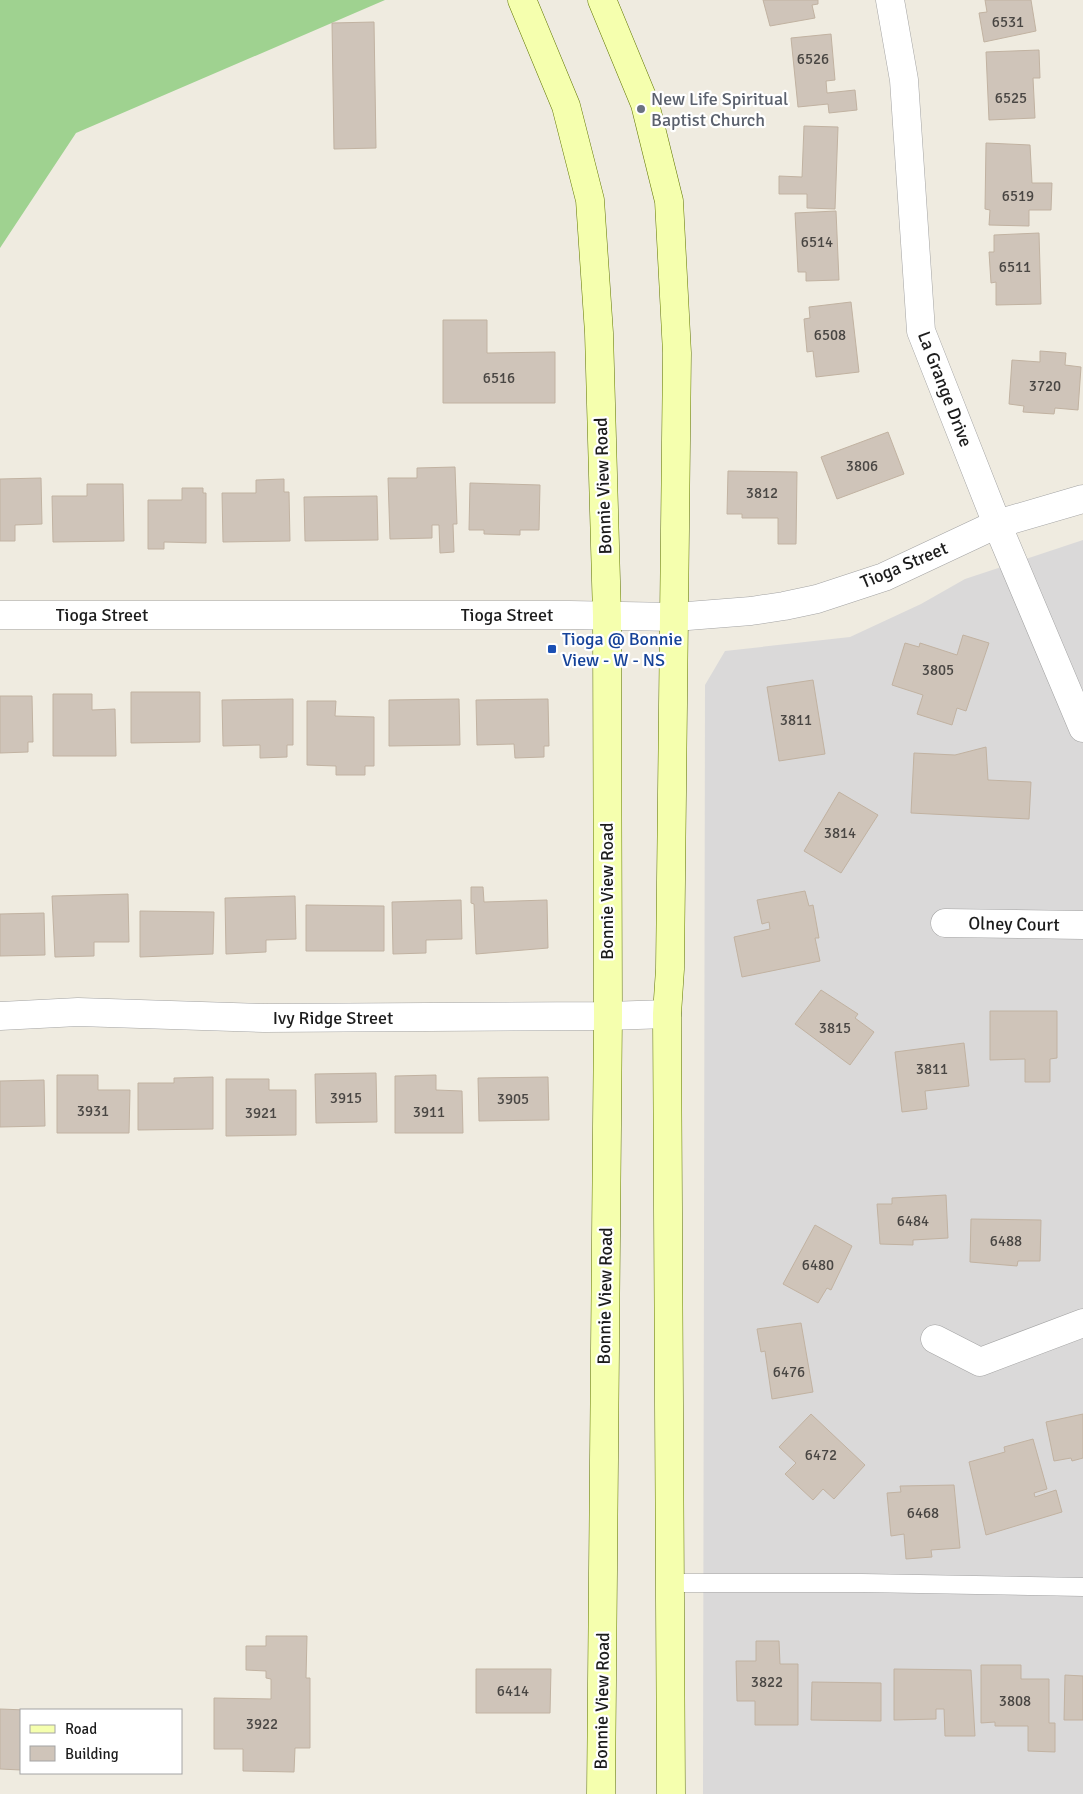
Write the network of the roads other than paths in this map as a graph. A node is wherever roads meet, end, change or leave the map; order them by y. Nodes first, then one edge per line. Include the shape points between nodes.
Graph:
1 (522, 0) edge
2 (602, 0) edge
3 (890, 0) edge
4 (1083, 499) edge
5 (997, 524) junction
6 (0, 615) edge
7 (607, 616) junction
8 (675, 617) junction
9 (1083, 728) edge
10 (945, 923) dead end
11 (1083, 925) edge
12 (667, 1014) junction
13 (0, 1016) edge
14 (608, 1016) junction
15 (1083, 1323) edge
16 (935, 1339) dead end
17 (670, 1583) junction
18 (1083, 1587) edge
19 (601, 1794) edge
20 (671, 1794) edge

1 - 7 main road, Bonnie View Road via 566,106 590,200 599,333
2 - 8 main road via 645,104 669,202 677,354
3 - 5 street, La Grange Drive via 904,80 921,330
4 - 5 street, Tioga Street
5 - 8 street, Tioga Street via 884,577 816,599 784,606
5 - 9 street, La Grange Drive
6 - 7 street, Tioga Street
7 - 8 street, Tioga Street
7 - 14 main road, Bonnie View Road
8 - 12 main road
10 - 11 street, Olney Court
12 - 14 street, Ivy Ridge Street
12 - 17 main road
13 - 14 street, Ivy Ridge Street via 78,1012 264,1018
14 - 19 main road, Bonnie View Road
15 - 16 street via 980,1362
17 - 18 lane
17 - 20 main road

